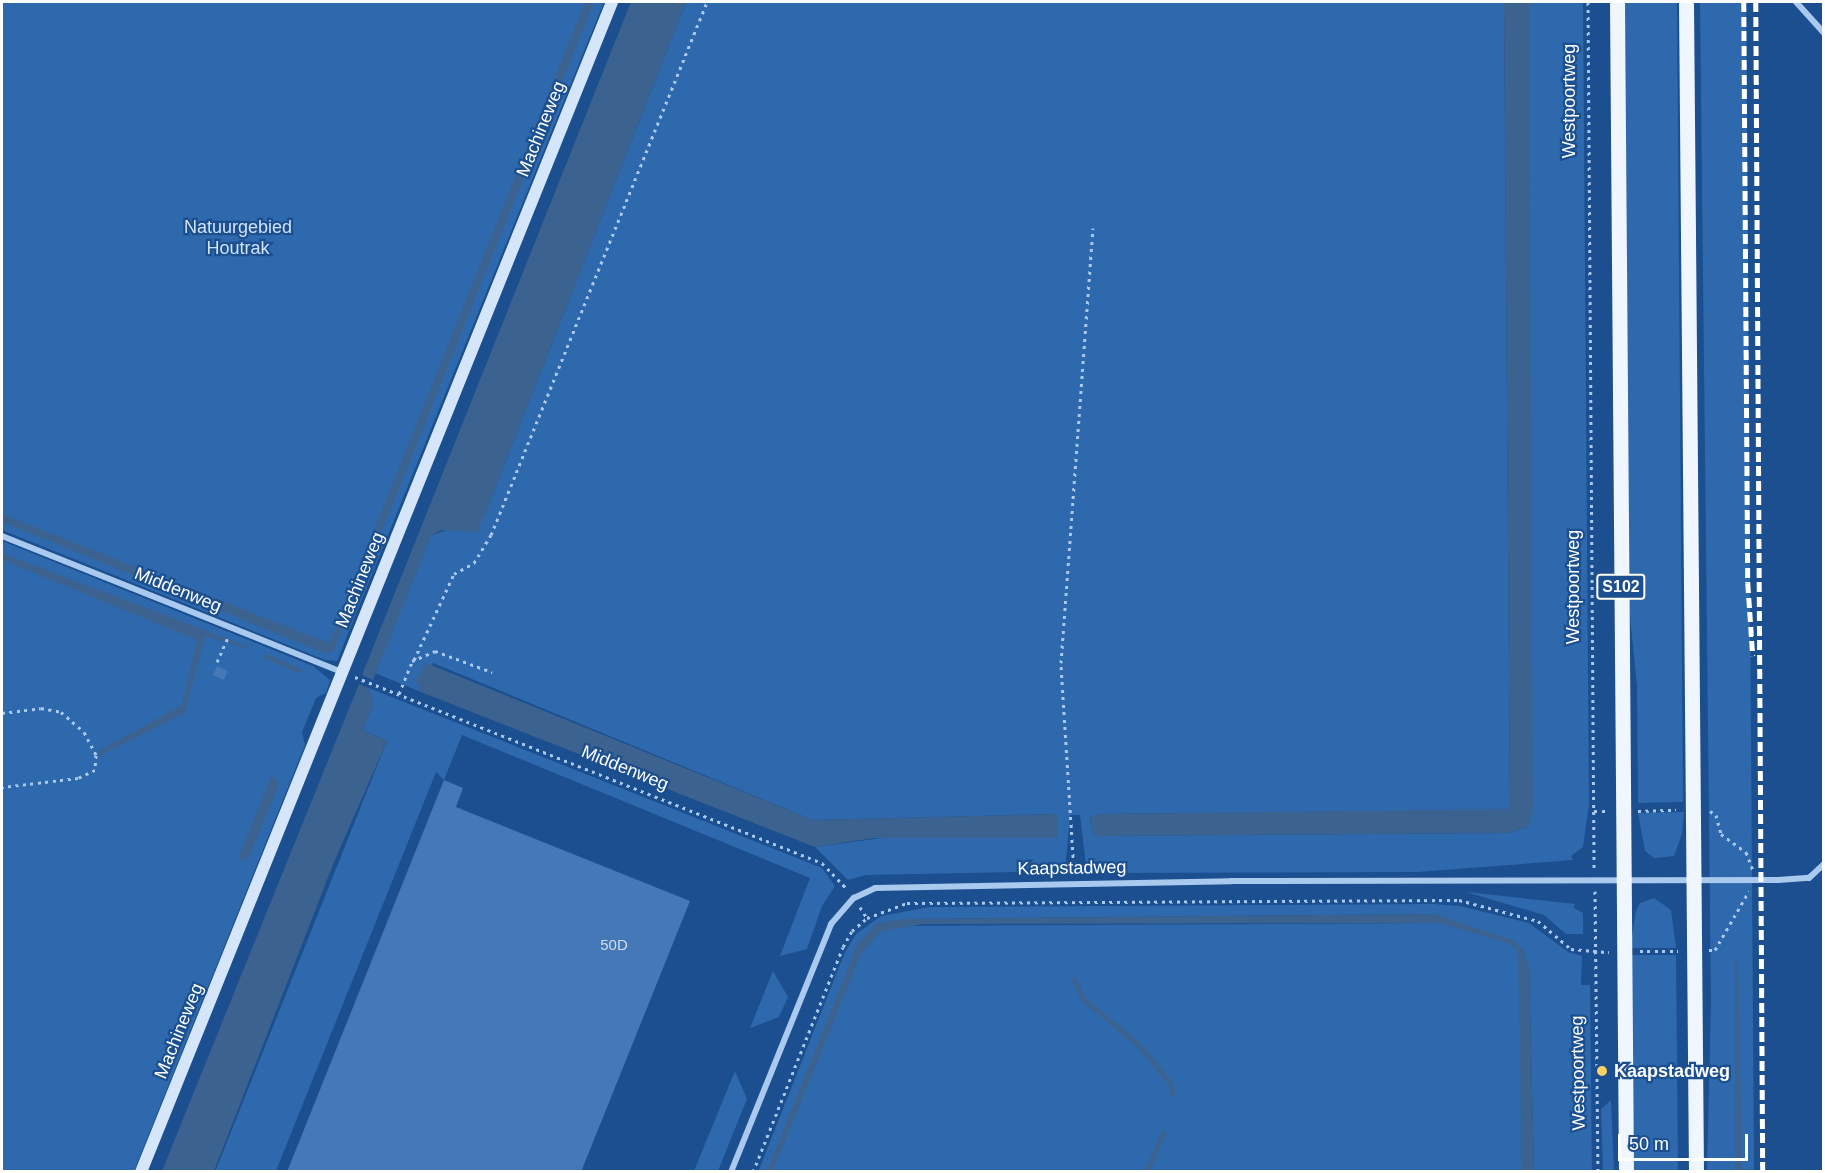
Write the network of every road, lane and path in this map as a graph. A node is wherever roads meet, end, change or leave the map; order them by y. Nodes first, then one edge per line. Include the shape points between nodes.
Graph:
1 (612, 2) edge
2 (707, 2) edge
3 (1588, 2) edge
4 (1617, 2) edge
5 (1686, 2) edge
6 (1796, 2) edge
7 (1824, 33) edge
8 (1093, 228) dead end
9 (2, 536) edge
10 (228, 638) dead end
11 (414, 660) junction
12 (217, 662) dead end
13 (492, 672) dead end
14 (346, 674) junction
15 (399, 695) junction
16 (2, 713) edge
17 (2, 787) edge
18 (1824, 864) edge
19 (1595, 882) junction
20 (1622, 882) junction
21 (1693, 882) junction
22 (1074, 883) junction
23 (854, 898) junction
24 (867, 918) junction
25 (1596, 952) junction
26 (141, 1172) edge
27 (731, 1172) edge
28 (753, 1172) edge
29 (1598, 1172) edge
30 (1626, 1172) edge
31 (1695, 1172) edge

1 - 14 street, Machineweg
2 - 11 path via 490,535 474,563 454,574
3 - 19 path, Westpoortweg
4 - 20 main road, S102
5 - 21 main road
6 - 7 street
8 - 22 path via 1061,663 1074,817
9 - 14 street, Middenweg
10 - 12 path
11 - 13 path via 435,651
11 - 15 path
14 - 15 path, Middenweg
14 - 26 street, Machineweg
15 - 23 path, Middenweg via 822,863
16 - 17 path via 41,708 61,712 84,732 96,754 95,770 78,778
18 - 21 street, Kaapstadweg via 1809,878
19 - 20 street, Kaapstadweg
19 - 22 street, Kaapstadweg
19 - 25 path, Westpoortweg
20 - 21 street, Kaapstadweg
20 - 30 main road, S102
21 - 31 main road
22 - 23 street, Kaapstadweg via 901,885 875,888
23 - 24 path, Middenweg
23 - 27 street, Kaapstadweg via 831,924
24 - 25 path, Kaapstadweg via 907,903 934,901 1459,900 1538,921 1551,928 1571,949
24 - 28 path, Kaapstadweg via 852,931 843,947
25 - 29 path, Westpoortweg

